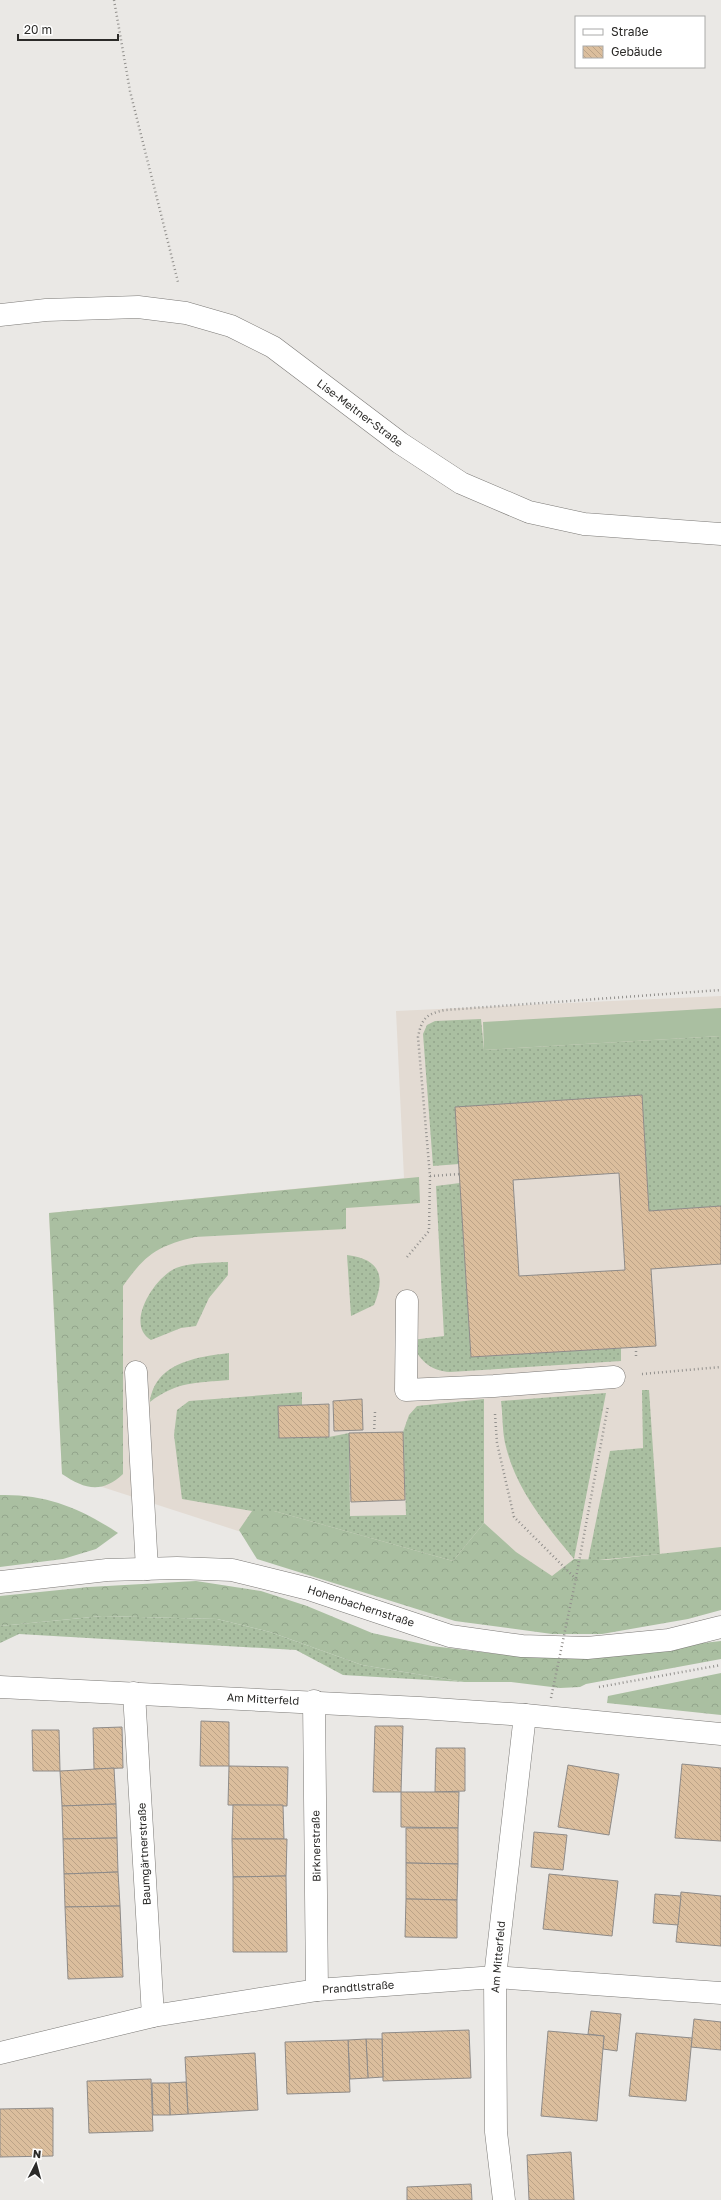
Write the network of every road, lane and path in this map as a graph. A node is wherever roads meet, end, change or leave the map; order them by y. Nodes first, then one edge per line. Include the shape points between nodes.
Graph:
1 (114, 0) edge
2 (186, 314) junction
3 (0, 315) edge
4 (721, 534) edge
5 (721, 990) edge
6 (460, 1174) dead end
7 (430, 1176) junction
8 (407, 1258) dead end
9 (407, 1301) dead end
10 (721, 1367) edge
11 (136, 1372) dead end
12 (614, 1378) junction
13 (494, 1386) junction
14 (375, 1412) dead end
15 (374, 1433) dead end
16 (147, 1569) junction
17 (576, 1578) junction
18 (0, 1582) edge
19 (721, 1627) edge
20 (721, 1665) edge
21 (0, 1687) edge
22 (599, 1687) dead end
23 (134, 1693) junction
24 (551, 1698) dead end
25 (314, 1701) junction
26 (525, 1715) junction
27 (721, 1734) edge
28 (495, 1978) junction
29 (317, 1990) junction
30 (721, 1993) edge
31 (154, 2016) junction
32 (0, 2053) edge
33 (504, 2200) edge

1 - 2 path via 130,91
2 - 3 street, Lise-Meitner-Straße via 138,307 107,307
2 - 4 street, Lise-Meitner-Straße via 231,326 272,347 400,443 461,483 529,512 584,524
5 - 7 path via 445,1010 428,1015 421,1023 418,1037
6 - 7 path
7 - 8 path via 429,1231
9 - 13 street via 406,1390
10 - 12 path
11 - 16 street
12 - 13 street
12 - 17 path
13 - 17 path via 497,1443 514,1517
14 - 15 path
16 - 18 street, Hohenbachernstraße via 107,1570
16 - 19 street, Hohenbachernstraße via 232,1570 309,1588 450,1636 522,1646 587,1648 662,1641
17 - 24 path, bridge
20 - 22 path
21 - 23 street, Am Mitterfeld
23 - 25 street, Am Mitterfeld
23 - 31 street, Baumgärtnerstraße
25 - 26 street, Am Mitterfeld
25 - 29 street, Birknerstraße
26 - 27 street, Am Mitterfeld
26 - 28 street, Am Mitterfeld
28 - 29 street, Prandtlstraße
28 - 30 street, Prandtlstraße
28 - 33 street, Am Mitterfeld via 496,2132
29 - 31 street, Prandtlstraße
31 - 32 street, Prandtlstraße

